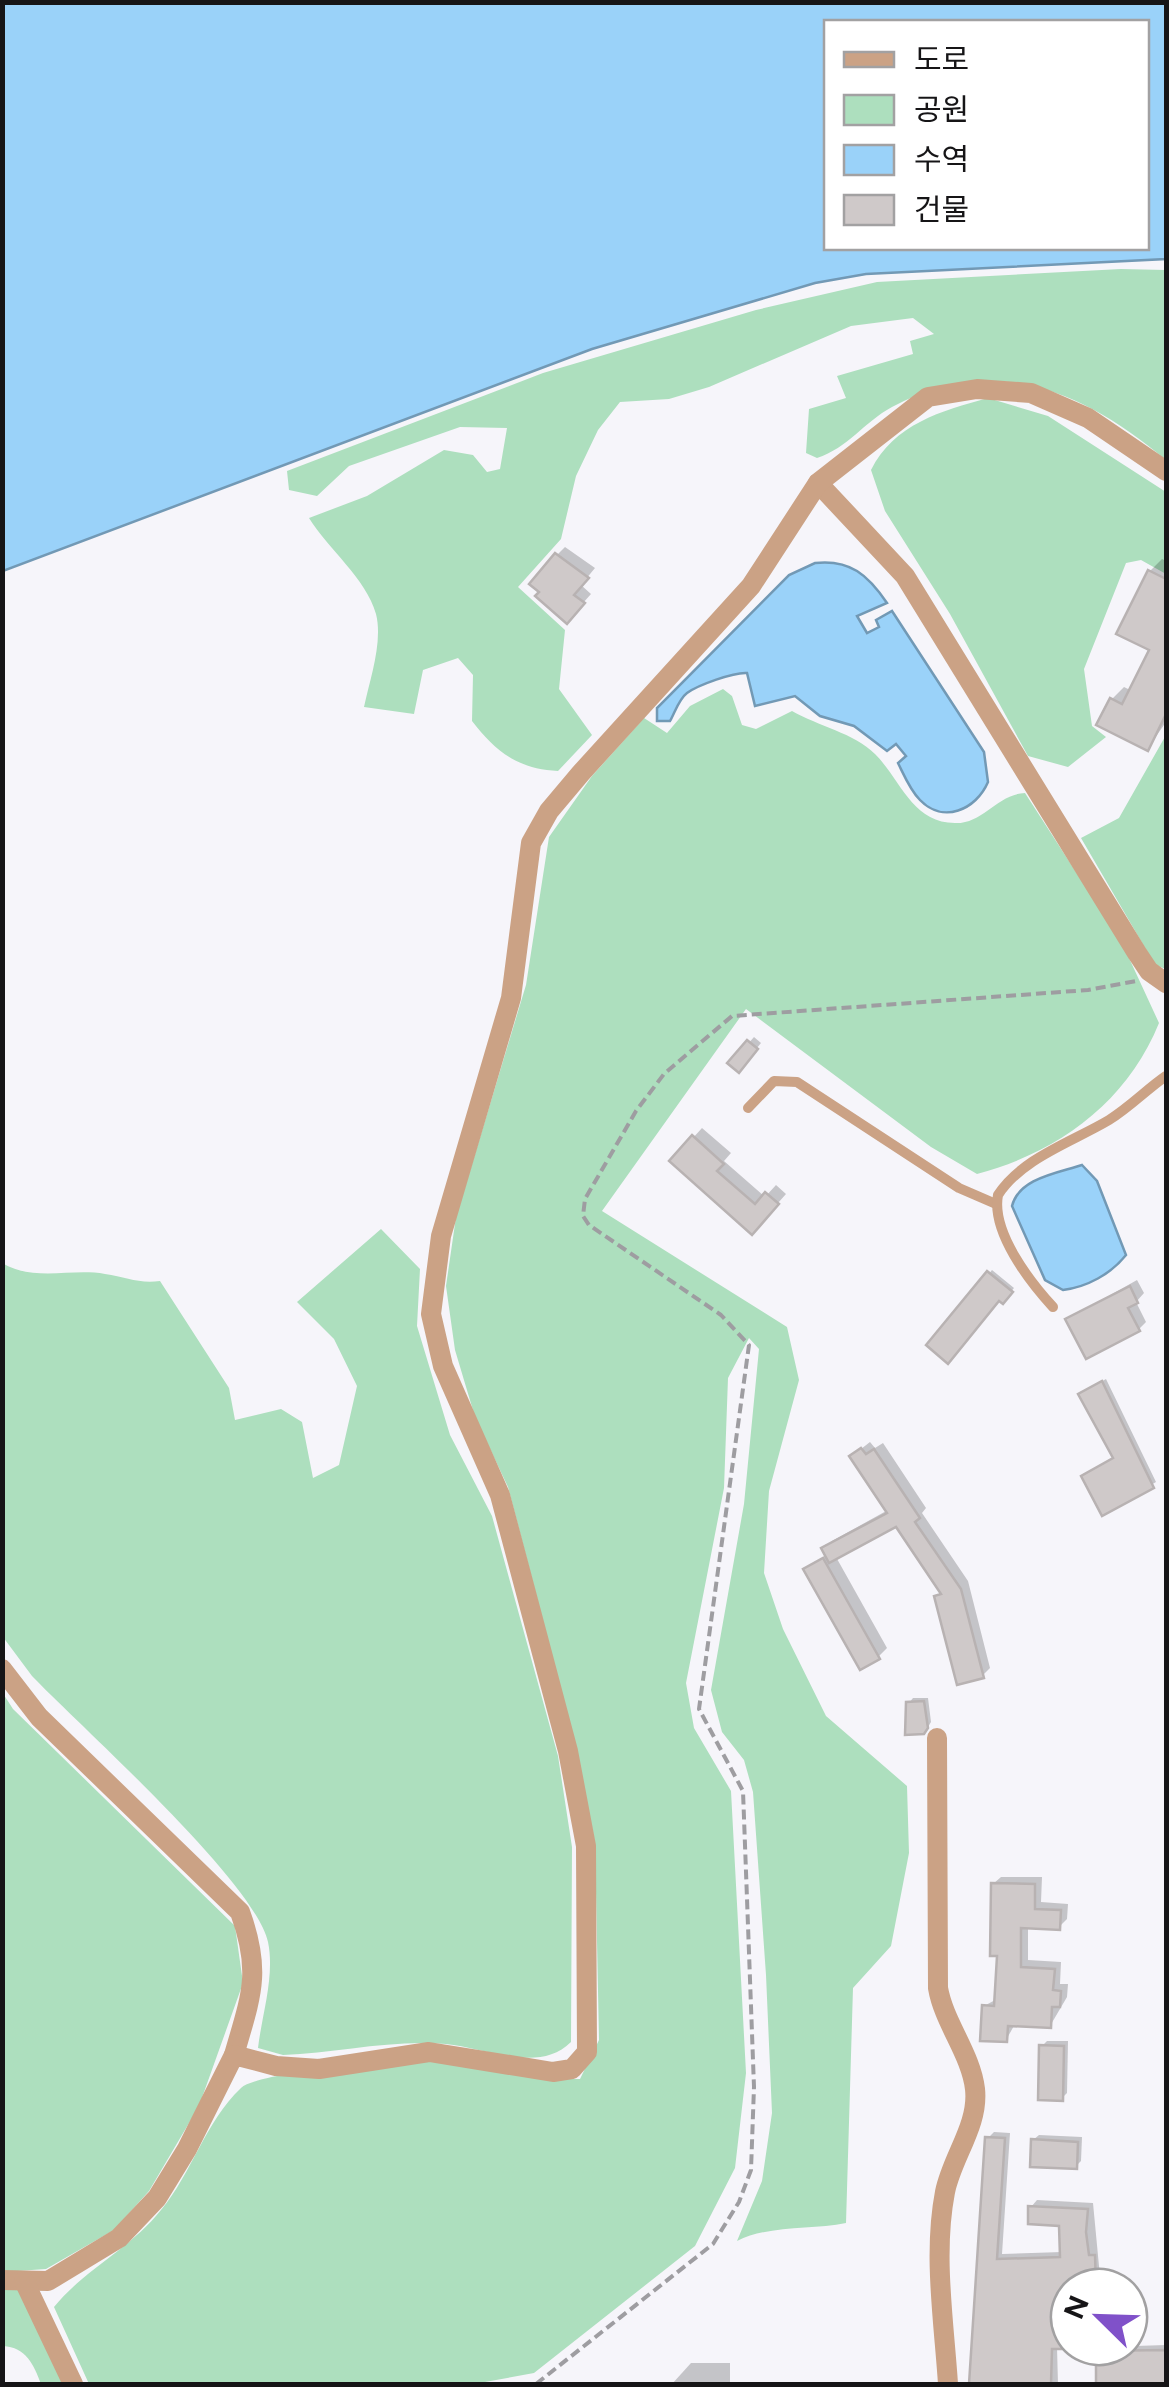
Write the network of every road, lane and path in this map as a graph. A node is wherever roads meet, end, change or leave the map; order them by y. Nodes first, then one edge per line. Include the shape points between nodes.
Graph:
1 (1166, 471) edge
2 (818, 483) junction
3 (1166, 983) edge
4 (1166, 1076) edge
5 (748, 1108) dead end
6 (996, 1204) junction
7 (1053, 1307) dead end
8 (2, 1669) edge
9 (937, 1738) dead end
10 (234, 2055) junction
11 (13, 2280) edge
12 (74, 2384) edge
13 (536, 2384) edge
14 (948, 2384) edge

1 - 2 street via 1056,401 976,389 928,397
2 - 3 street via 905,576 1137,953
2 - 10 street via 751,586 580,773 530,843 511,998 441,1236 431,1314 439,1348 500,1496 568,1751 586,1846 587,2052 572,2069 553,2072 429,2052 319,2069
3 - 13 path via 1134,980 1088,990 732,1016 664,1074 585,1199 589,1225 721,1315 749,1346 699,1709 742,1791 751,2170 713,2244
4 - 6 lane via 1109,1120 1007,1181
5 - 6 lane via 774,1081 797,1082 959,1188
6 - 7 lane via 1021,1264
8 - 10 street via 39,1718 240,1912 254,1951 252,1994
9 - 14 street via 938,1988 976,2091 945,2190 940,2242
10 - 11 street via 188,2149 157,2198 119,2238 48,2281
11 - 12 street

